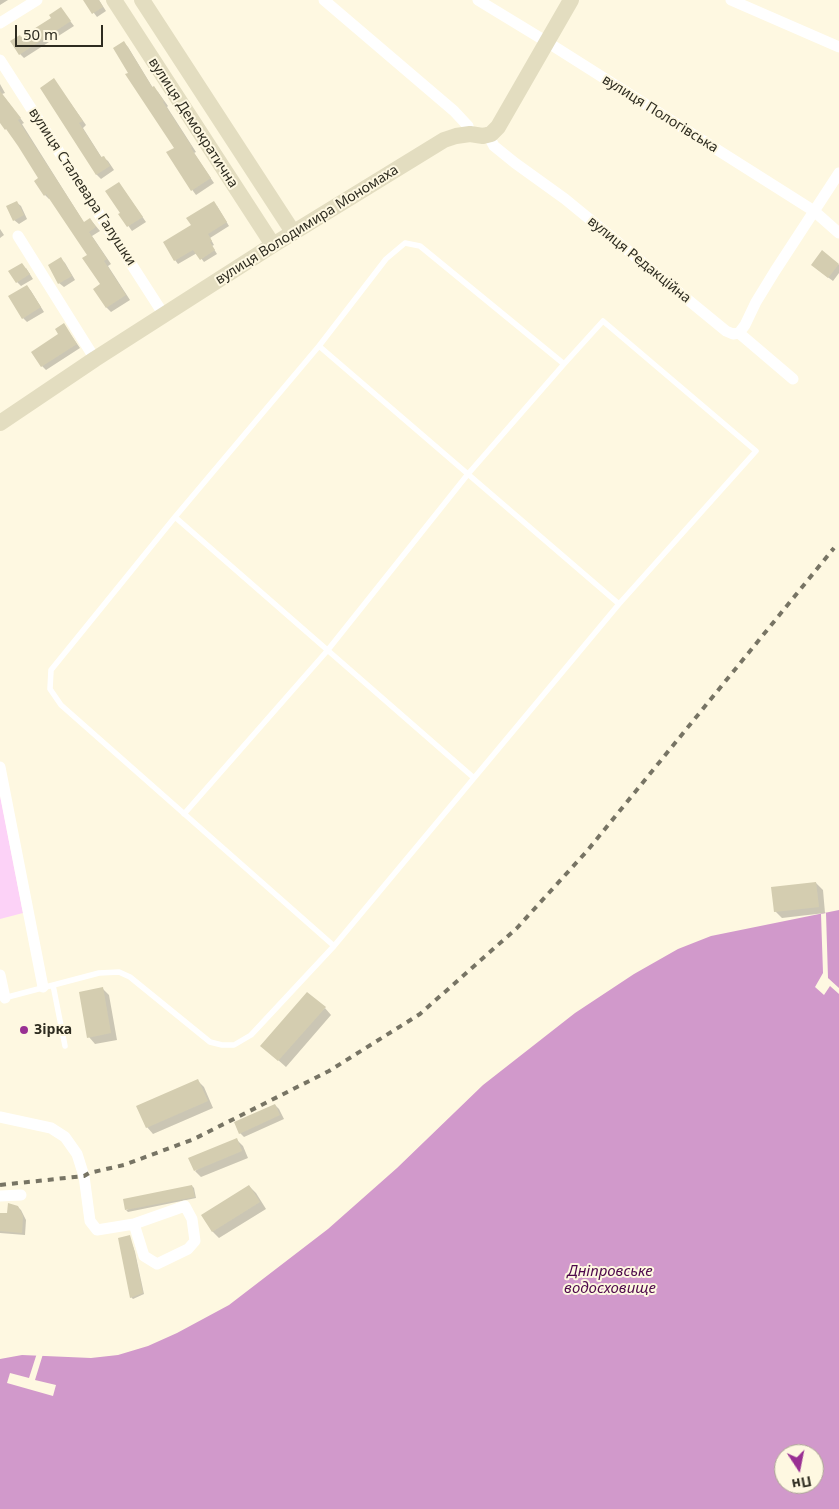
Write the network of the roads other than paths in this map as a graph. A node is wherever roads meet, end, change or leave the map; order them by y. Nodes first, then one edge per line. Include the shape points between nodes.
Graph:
1 (37, 0) edge
2 (114, 0) edge
3 (142, 0) edge
4 (324, 0) edge
5 (478, 0) edge
6 (571, 0) edge
7 (731, 0) edge
8 (0, 23) edge
9 (547, 42) junction
10 (839, 47) edge
11 (0, 60) edge
12 (470, 134) junction
13 (488, 136) junction
14 (839, 173) edge
15 (814, 211) junction
16 (293, 232) junction
17 (839, 233) edge
18 (18, 236) dead end
19 (273, 245) junction
20 (164, 315) junction
21 (739, 334) junction
22 (319, 346) junction
23 (95, 358) junction
24 (564, 364) junction
25 (793, 379) dead end
26 (0, 423) edge
27 (468, 474) junction
28 (175, 517) junction
29 (619, 604) junction
30 (327, 650) junction
31 (0, 767) edge
32 (474, 778) junction
33 (184, 814) junction
34 (334, 946) junction
35 (0, 975) edge
36 (48, 986) junction
37 (2, 998) edge
38 (65, 1046) dead end
39 (0, 1117) edge
40 (21, 1195) dead end
41 (0, 1196) edge
42 (134, 1224) junction

1 - 8 street
2 - 19 street, вулиця Демократична
3 - 16 street, вулиця Демократична
4 - 12 street via 454,111 468,126
5 - 9 street, вулиця Пологівська
6 - 9 street
7 - 10 street
9 - 13 street via 498,127
9 - 15 street, вулиця Пологівська
11 - 20 street, вулиця Сталевара Галушки
12 - 13 street, вулиця Володимира Мономаха
12 - 16 street, вулиця Володимира Мономаха via 444,140
13 - 21 street, вулиця Редакційна via 498,150 565,199 726,331
14 - 15 street
15 - 17 street, вулиця Пологівська
15 - 21 street
16 - 19 street, вулиця Володимира Мономаха
18 - 23 street
19 - 20 street, вулиця Володимира Мономаха
20 - 23 street, вулиця Володимира Мономаха
21 - 25 street, вулиця Редакційна
22 - 24 lane via 386,259 405,243 420,246
22 - 27 lane
22 - 28 lane
23 - 26 street, вулиця Володимира Мономаха
24 - 27 lane
24 - 29 lane via 603,321 756,451
27 - 29 lane
27 - 30 lane
28 - 30 lane
28 - 33 lane via 51,670 50,689 61,705
29 - 32 lane
30 - 32 lane
30 - 33 lane
31 - 36 street
32 - 34 lane
33 - 34 lane
34 - 36 lane via 251,1034 234,1046 210,1042 120,972 98,973
35 - 37 street
36 - 37 lane
36 - 38 lane
39 - 42 street via 50,1128 65,1137 77,1154 84,1176 90,1221 97,1230
40 - 41 street
42 - 42 street via 185,1206 192,1219 195,1241 188,1249 156,1264 144,1256

